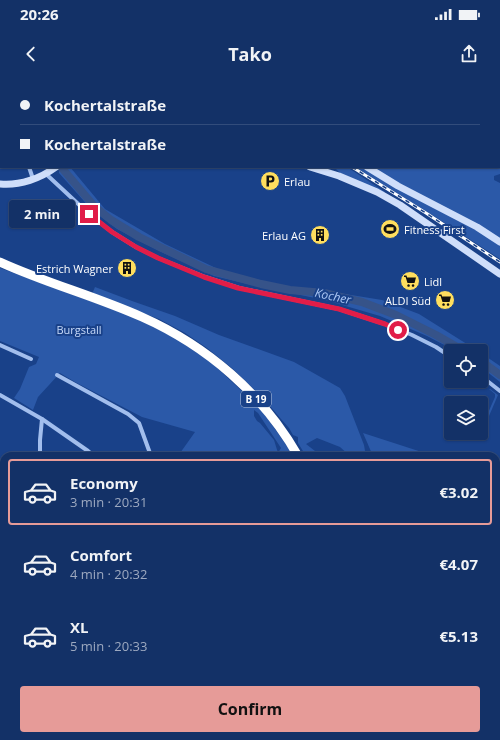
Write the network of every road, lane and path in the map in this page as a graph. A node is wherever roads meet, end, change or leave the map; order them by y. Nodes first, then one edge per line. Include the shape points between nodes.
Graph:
1 (29, 168) edge
2 (55, 168) edge
3 (313, 168) edge
4 (369, 168) edge
5 (46, 174) junction
6 (33, 179) junction
7 (0, 184) edge
8 (500, 242) edge
9 (0, 262) edge
10 (500, 274) edge
11 (0, 346) edge
12 (444, 353) edge
13 (31, 359) dead end
14 (57, 375) dead end
15 (488, 382) edge
16 (500, 391) edge
17 (0, 395) edge
18 (42, 419) junction
19 (40, 452) edge
20 (90, 452) edge
21 (150, 452) edge
22 (296, 452) edge

1 - 6 street
2 - 5 street
3 - 10 street via 339,176 400,205
4 - 8 street
5 - 6 street
5 - 12 street via 112,232 158,258 238,288 339,309 385,324
6 - 7 street
9 - 22 highway, B 19 via 140,316 203,351 249,390 284,433
11 - 13 street
14 - 21 street via 128,414 139,423
15 - 16 street
17 - 18 street
18 - 19 street
18 - 20 street

